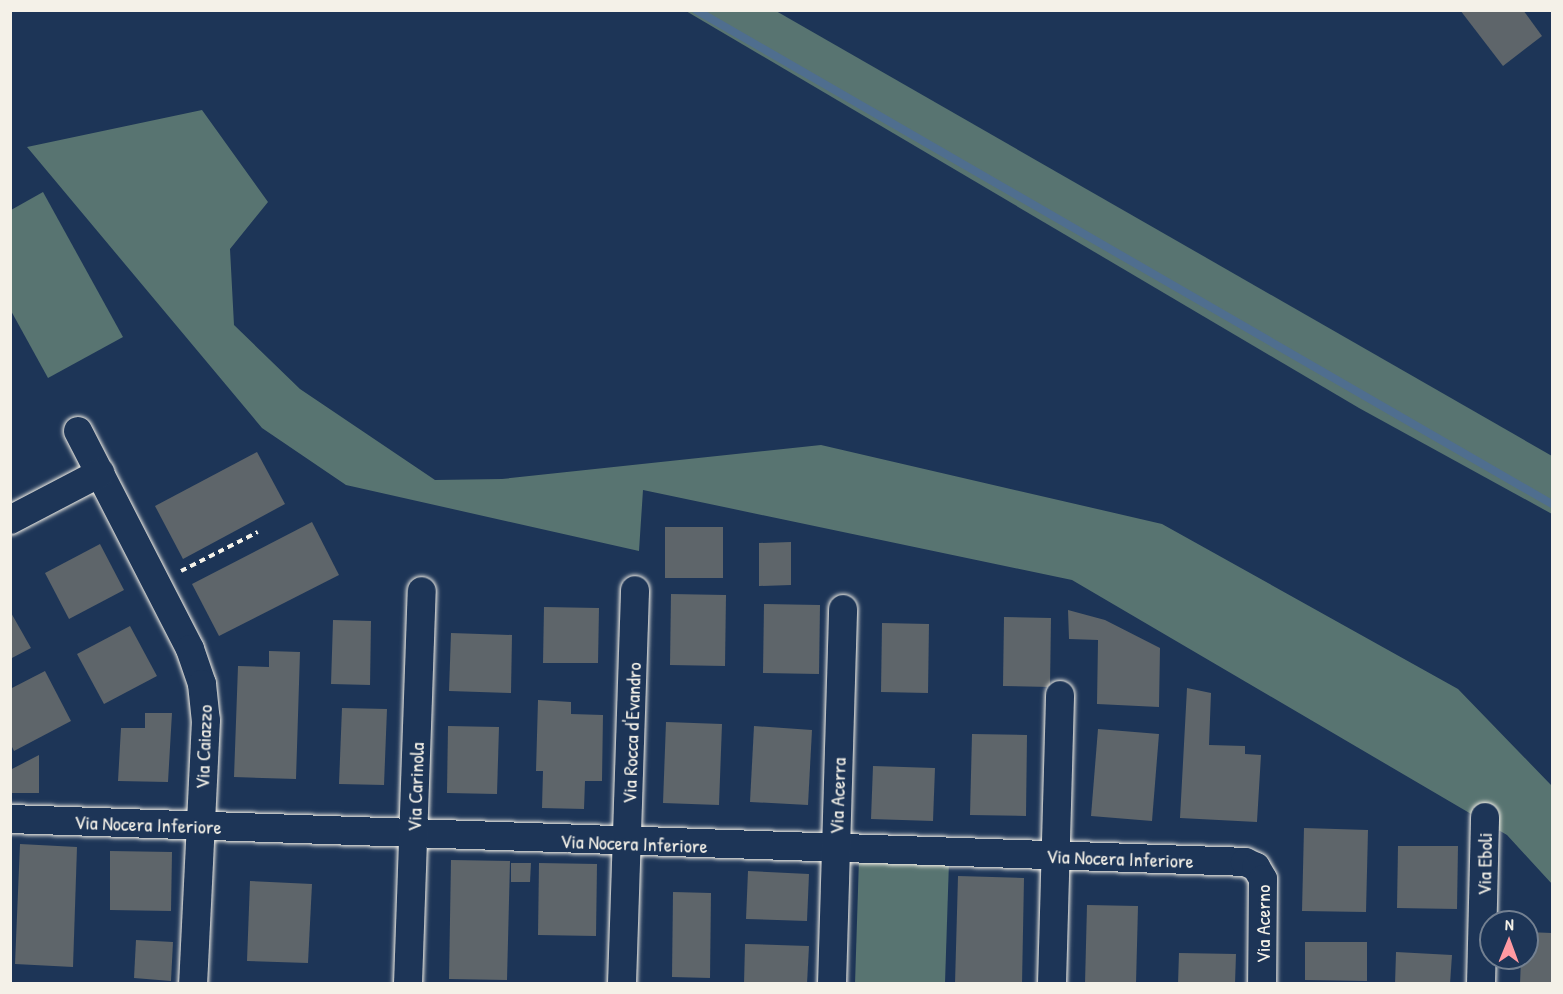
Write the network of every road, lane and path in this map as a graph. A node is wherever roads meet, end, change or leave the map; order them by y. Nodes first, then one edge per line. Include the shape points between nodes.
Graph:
1 (78, 431) dead end
2 (100, 473) junction
3 (10, 520) edge
4 (258, 532) dead end
5 (156, 584) junction
6 (635, 590) dead end
7 (422, 591) dead end
8 (843, 609) dead end
9 (1060, 695) dead end
10 (1485, 817) dead end
11 (10, 819) edge
12 (200, 826) junction
13 (413, 835) junction
14 (628, 843) junction
15 (836, 849) junction
16 (1055, 856) junction
17 (1256, 867) joint
18 (193, 984) edge
19 (408, 984) edge
20 (622, 984) edge
21 (832, 984) edge
22 (1052, 984) edge
23 (1262, 984) edge
24 (1481, 984) edge

1 - 2 street, Via Caiazzo
2 - 3 street
2 - 5 street, Via Caiazzo
4 - 5 path
5 - 12 street, Via Caiazzo via 194,659 205,698
6 - 14 street, Via Rocca d'Evandro
7 - 13 street, Via Carinola
8 - 15 street, Via Acerra
9 - 16 street
10 - 24 street, Via Eboli
11 - 12 street, Via Nocera Inferiore
12 - 13 street, Via Nocera Inferiore
12 - 18 street, Via Caiazzo
13 - 14 street, Via Nocera Inferiore
13 - 19 street, Via Carinola
14 - 15 street, Via Nocera Inferiore
14 - 20 street, Via Rocca d'Evandro
15 - 16 street, Via Nocera Inferiore
15 - 21 street, Via Acerra
16 - 17 street, Via Nocera Inferiore via 1240,861
16 - 22 street
17 - 23 street, Via Acerno via 1264,884

